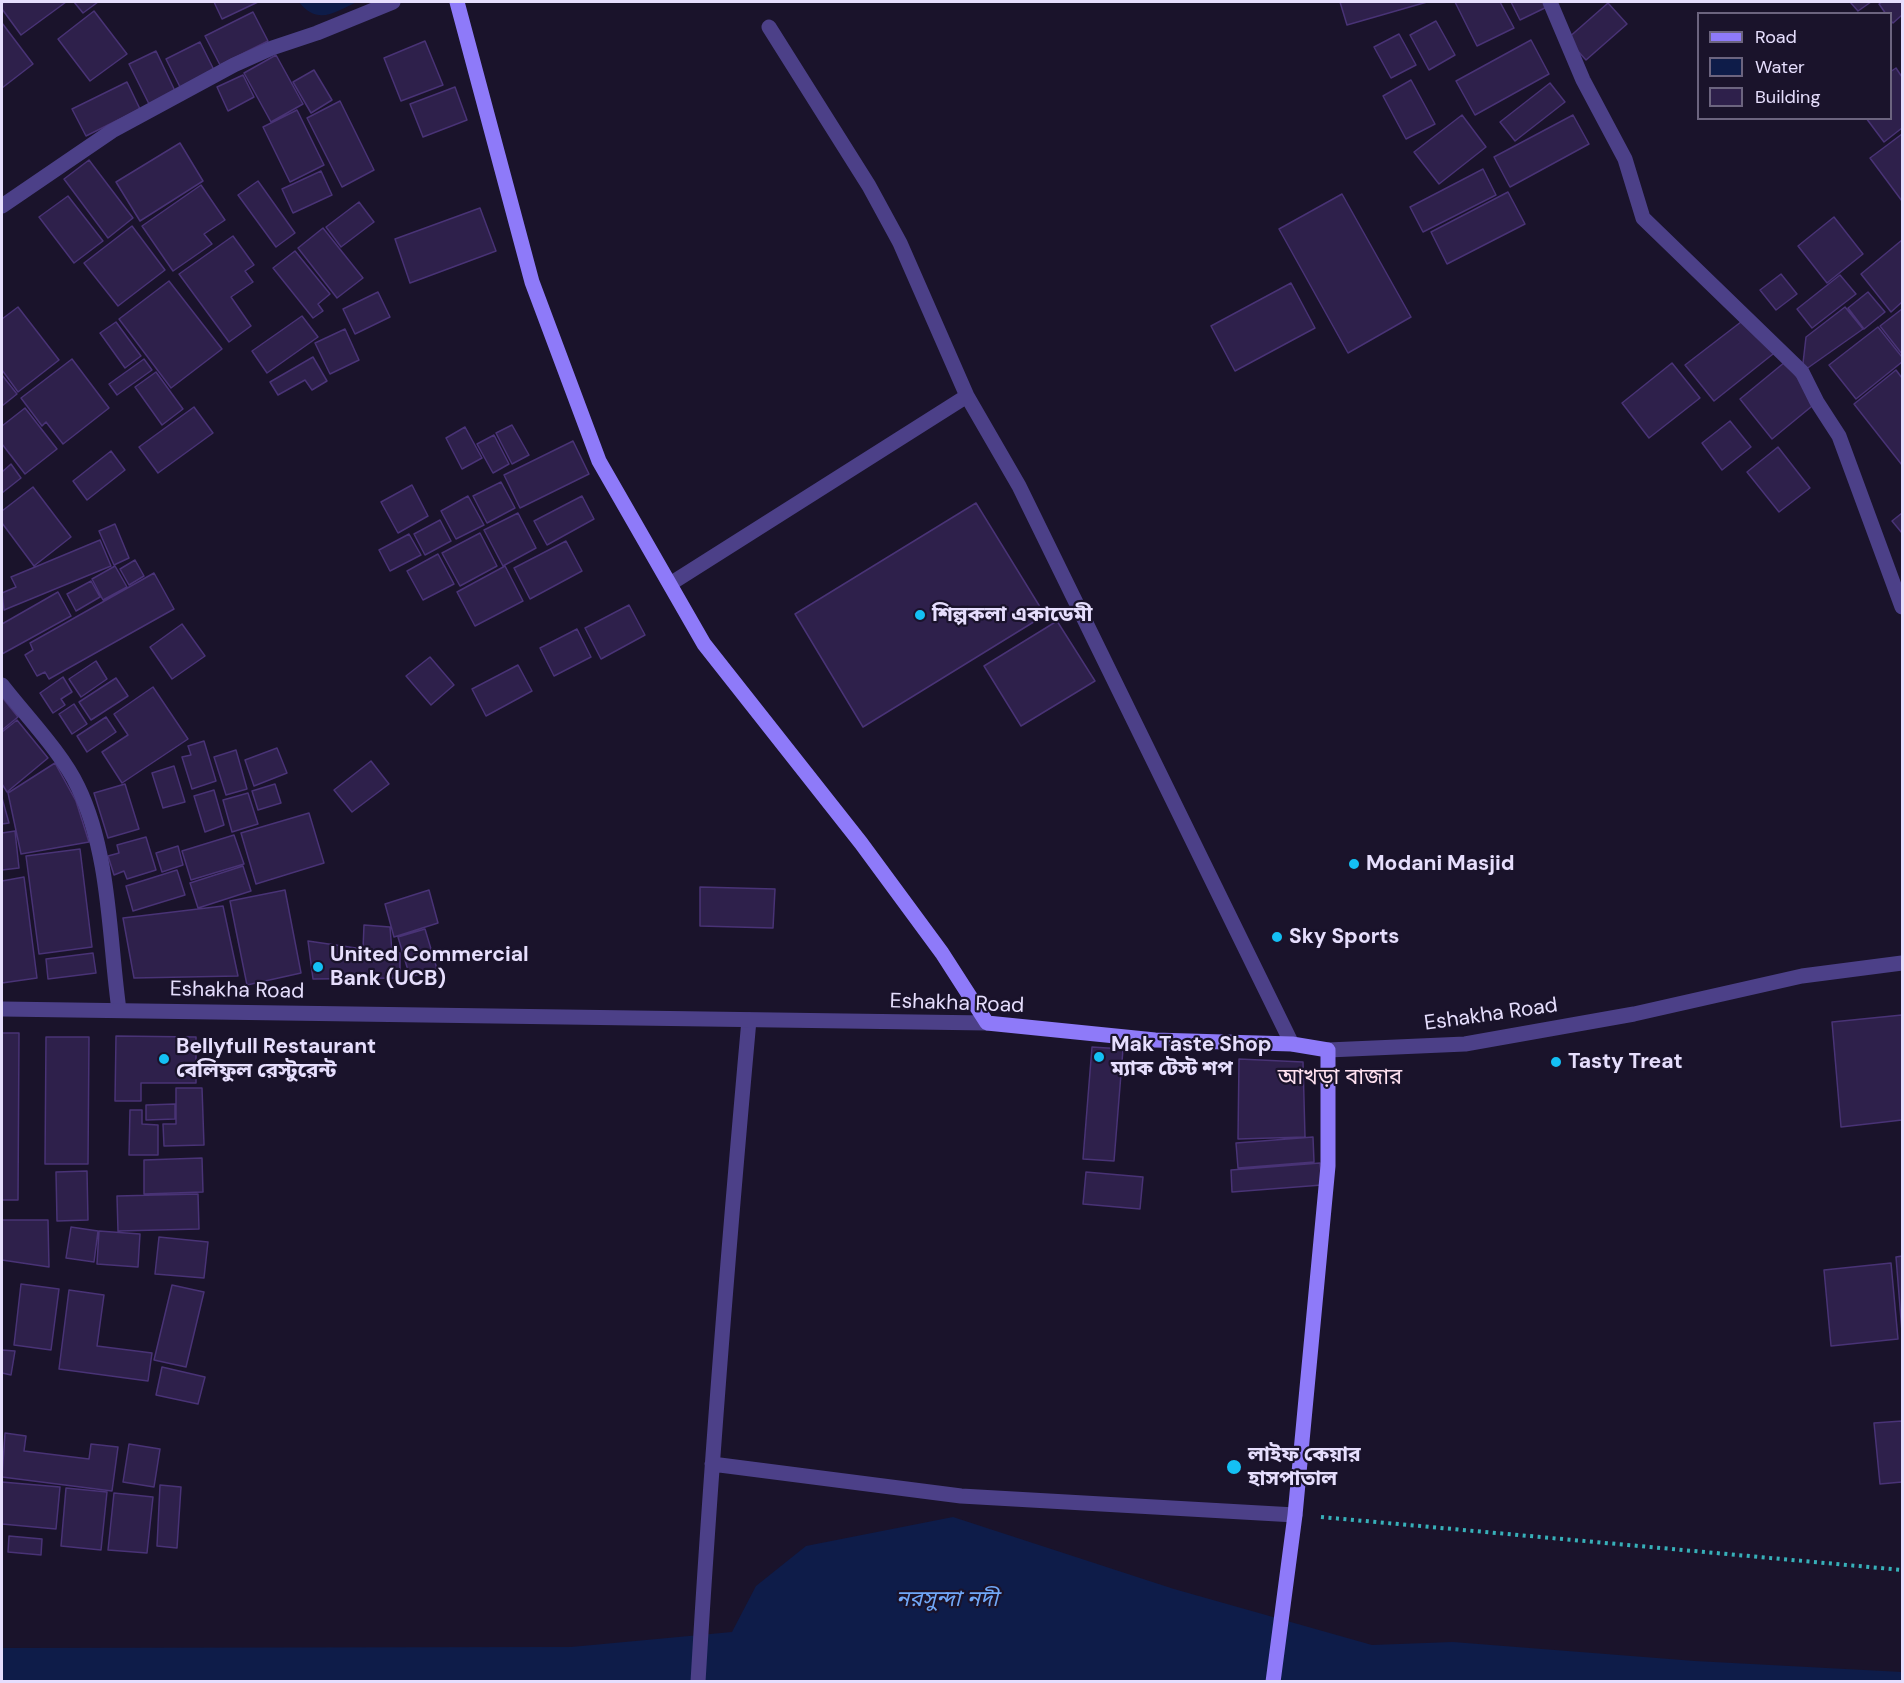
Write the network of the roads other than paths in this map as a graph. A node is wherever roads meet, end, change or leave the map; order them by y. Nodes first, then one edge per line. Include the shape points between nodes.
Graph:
1 (393, 2) edge
2 (457, 2) edge
3 (1550, 2) edge
4 (769, 27) dead end
5 (2, 206) edge
6 (967, 396) junction
7 (670, 584) junction
8 (1902, 606) edge
9 (2, 685) edge
10 (1902, 963) edge
11 (2, 1009) edge
12 (119, 1011) junction
13 (749, 1020) junction
14 (987, 1023) junction
15 (1292, 1044) junction
16 (1328, 1050) junction
17 (712, 1464) junction
18 (1295, 1515) junction
19 (698, 1682) edge
20 (1273, 1682) edge

1 - 5 street via 234,65 112,131
2 - 7 main road via 532,282 599,460
3 - 8 street via 1583,80 1625,159 1643,218 1802,372 1839,436
4 - 6 street via 869,186 900,243
6 - 7 street
6 - 15 street via 1019,486
7 - 14 main road via 704,644 874,861 942,953
9 - 12 street via 78,785 90,814 102,859
10 - 16 street, Eshakha Road via 1802,976 1634,1014 1465,1044
11 - 12 street, Eshakha Road
12 - 13 street, Eshakha Road
13 - 14 street, Eshakha Road
13 - 17 street
14 - 15 main road, Eshakha Road via 1155,1040
15 - 16 main road, Eshakha Road
16 - 18 main road via 1328,1166
17 - 18 street via 961,1496
17 - 19 street
18 - 20 main road

